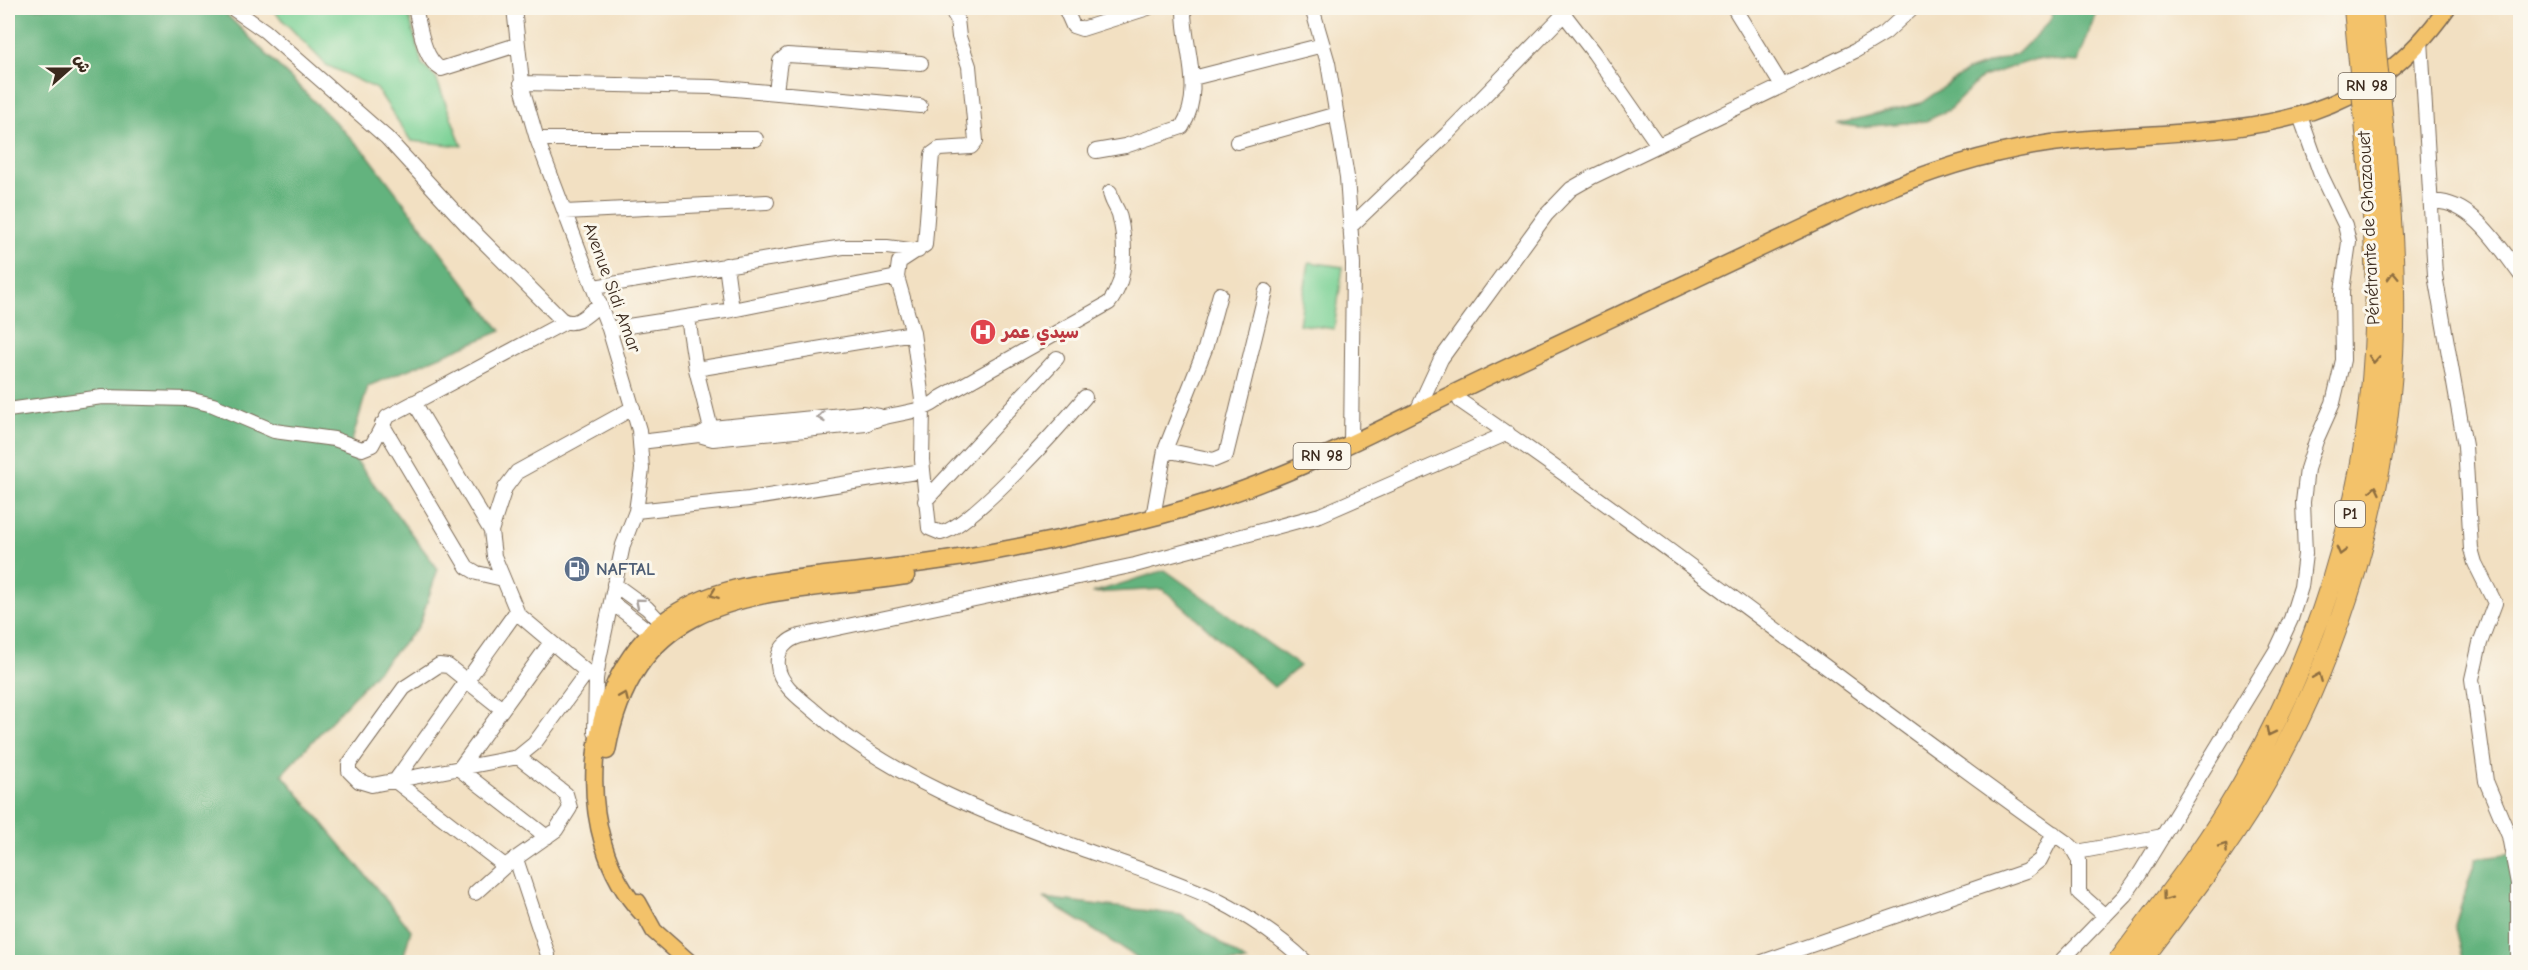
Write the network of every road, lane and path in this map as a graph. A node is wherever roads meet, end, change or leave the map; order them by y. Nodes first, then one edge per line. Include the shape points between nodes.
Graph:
1 (232, 8) edge
2 (415, 8) edge
3 (514, 8) edge
4 (950, 8) edge
5 (1065, 8) edge
6 (1148, 8) edge
7 (1184, 8) edge
8 (1312, 8) edge
9 (1734, 8) edge
10 (1912, 8) edge
11 (2354, 8) edge
12 (2372, 8) edge
13 (2447, 8) edge
14 (1561, 11) edge
15 (2421, 40) junction
16 (517, 45) junction
17 (1323, 45) junction
18 (921, 63) dead end
19 (1193, 78) junction
20 (521, 83) junction
21 (1782, 86) junction
22 (776, 91) junction
23 (920, 106) dead end
24 (1337, 114) junction
25 (2300, 117) junction
26 (2262, 125) junction
27 (537, 139) junction
28 (756, 139) dead end
29 (1237, 142) dead end
30 (1658, 145) junction
31 (1096, 151) dead end
32 (1110, 192) dead end
33 (767, 202) dead end
34 (2431, 202) junction
35 (565, 212) junction
36 (1350, 227) junction
37 (918, 251) junction
38 (726, 266) junction
39 (2520, 274) edge
40 (897, 277) junction
41 (594, 287) junction
42 (1266, 291) dead end
43 (1220, 294) dead end
44 (600, 304) junction
45 (732, 310) junction
46 (688, 318) junction
47 (565, 322) junction
48 (609, 329) junction
49 (913, 333) junction
50 (1057, 358) dead end
51 (696, 369) junction
52 (1085, 396) dead end
53 (1460, 401) junction
54 (414, 402) junction
55 (923, 407) junction
56 (633, 408) junction
57 (8, 410) edge
58 (1417, 411) junction
59 (1351, 421) junction
60 (382, 424) junction
61 (1508, 433) junction
62 (713, 434) junction
63 (1368, 435) junction
64 (640, 442) junction
65 (1351, 443) junction
66 (1165, 450) junction
67 (922, 471) junction
68 (924, 501) junction
69 (636, 511) junction
70 (1153, 517) junction
71 (491, 531) junction
72 (502, 579) junction
73 (614, 584) junction
74 (611, 602) junction
75 (516, 612) junction
76 (661, 632) junction
77 (551, 642) junction
78 (591, 675) junction
79 (466, 680) junction
80 (502, 709) junction
81 (595, 756) junction
82 (518, 757) junction
83 (459, 769) junction
84 (395, 781) junction
85 (2054, 833) junction
86 (2163, 836) junction
87 (547, 837) junction
88 (2076, 852) junction
89 (510, 862) junction
90 (475, 893) dead end
91 (642, 913) junction
92 (2105, 916) junction
93 (548, 954) dead end
94 (689, 963) edge
95 (1306, 963) edge
96 (1762, 963) edge
97 (2060, 963) edge
98 (2118, 963) edge
99 (2140, 963) edge
100 (2518, 963) edge

1 - 47 street via 265,31 387,138 466,224
2 - 16 street via 427,52 441,69
3 - 16 street, Avenue Sidi Amar
4 - 37 street via 957,19 969,66 976,141 971,147 939,149 932,154 925,245
5 - 6 street via 1073,26 1078,28
7 - 19 street via 1183,30
8 - 17 street
9 - 21 street
10 - 21 street via 1870,42
11 -> 98 highway, Pénétrante de Ghazaouet / P1, bridge via 2376,297 2371,390 2349,519 2314,633 2260,753 2204,845
99 -> 12 highway, Pénétrante de Ghazaouet / P1, bridge via 2237,830 2288,742 2337,626 2370,510 2389,399 2394,308
13 - 15 main road, RN 98
14 - 30 street
14 - 36 street via 1448,134
15 - 25 main road, RN 98 via 2366,86
15 - 34 street
16 - 20 street, Avenue Sidi Amar
17 - 19 street
17 - 24 street
18 - 22 street via 787,55 780,61
19 - 31 street via 1182,127
20 - 22 street
20 - 27 street, Avenue Sidi Amar
21 - 30 street
22 - 23 street
24 - 29 street
24 - 36 street
25 - 26 main road, RN 98
25 - 86 street via 2321,175 2346,225 2349,242 2342,291 2345,331 2341,375 2311,455 2305,484 2303,579 2277,649
26 - 53 main road, RN 98 via 2233,134 2030,156 1942,177 1872,205
26 - 58 main road, RN 98 via 2053,143 1938,169 1869,196
27 - 28 street
27 - 35 street, Avenue Sidi Amar
30 - 58 street via 1581,183 1553,206 1441,359
32 - 55 street via 1124,241 1120,286 1109,303 940,398 934,405
33 - 35 street
34 - 39 street via 2448,204 2479,224
34 - 100 street via 2435,275 2466,456 2471,549 2495,603 2472,679 2486,781 2509,836 2518,884
35 - 41 street, Avenue Sidi Amar
36 - 59 street
37 - 38 street via 843,247
37 - 40 street via 900,262
38 - 41 street
38 - 45 street
40 - 45 street
40 - 49 street
41 - 44 street, Avenue Sidi Amar
42 - 66 street via 1226,455 1214,459
43 - 66 street via 1205,349
44 - 47 street via 578,321
44 - 48 street, Avenue Sidi Amar
45 - 46 street
46 - 48 street
46 - 51 street
47 - 54 street
48 - 56 street, Avenue Sidi Amar
49 - 51 street
49 - 55 street
50 - 68 street
51 - 62 street
52 - 68 street via 1062,425 959,525 948,532 933,532
53 - 61 street
53 - 76 main road, RN 98 via 1285,483 1208,512 969,566 747,597
54 - 60 street
54 - 71 street
55 - 62 street via 879,416 866,424
55 - 67 street
56 - 64 street, Avenue Sidi Amar
56 - 71 street via 517,472 508,482
57 - 60 street via 102,397 188,399 213,405 274,431 334,439 362,449 372,445
58 - 63 main road, RN 98
59 - 63 street
59 - 65 street
60 - 72 street via 467,567
61 - 85 street
61 - 95 street via 1320,515 1135,565 800,636 789,640 779,655 779,672 796,694 839,731 898,769 995,815 1210,897 1257,923
62 - 64 street
63 - 65 main road, RN 98
64 - 69 street, Avenue Sidi Amar via 642,469
65 - 70 main road, RN 98 via 1234,493
66 - 70 street
67 - 68 street
67 - 69 street via 749,499
69 - 73 street, Avenue Sidi Amar
70 -> 76 main road, RN 98 via 967,556 743,586 708,596
71 - 72 street via 492,550
72 - 75 street
73 - 74 street, Avenue Sidi Amar
76 -> 73 street
74 - 76 street
74 - 78 street, Avenue Sidi Amar
75 - 77 street
75 - 79 street
76 - 81 main road, RN 98 via 631,653 613,687
91 -> 76 main road, RN 98 via 611,838 604,771 608,744 625,693
77 - 78 street
77 - 80 street
78 - 81 street, Avenue Sidi Amar
78 - 82 street via 534,744
79 - 80 street
79 - 84 street
79 - 84 street via 442,664 412,682 348,766 363,783
80 - 83 street
81 - 91 main road, RN 98 via 595,798 602,833 625,890
82 - 83 street
82 - 87 street via 570,801 565,818
83 - 84 street
83 - 87 street
84 - 89 street
85 - 88 street
85 - 96 street via 2040,860 2026,871
86 - 88 street
86 - 92 street via 2125,895
87 - 89 street
88 - 92 street via 2079,893
89 - 90 street
89 - 93 street
91 - 94 main road, RN 98 via 661,939
92 - 97 street

